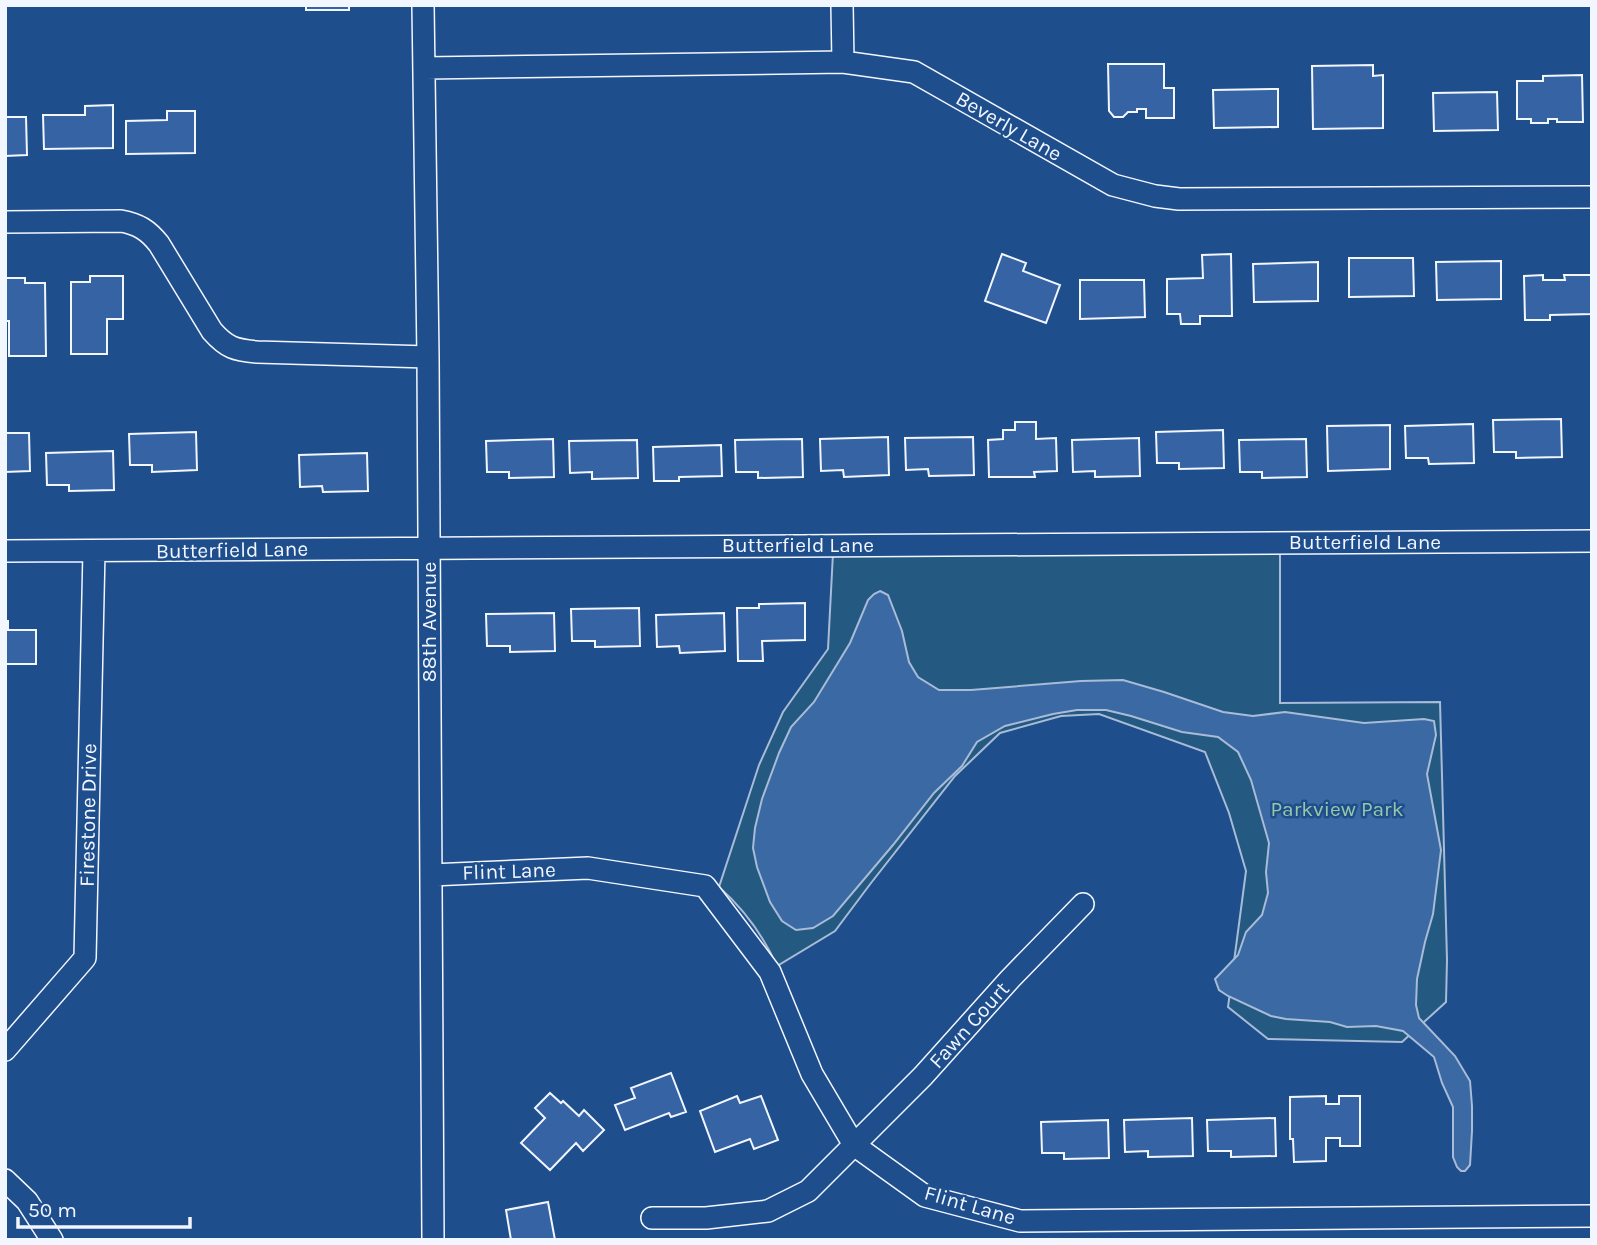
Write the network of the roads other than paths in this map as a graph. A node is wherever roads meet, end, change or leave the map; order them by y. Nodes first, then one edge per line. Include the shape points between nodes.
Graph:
1 (424, 5) edge
2 (842, 5) edge
3 (843, 62) junction
4 (425, 68) junction
5 (1592, 197) edge
6 (5, 222) edge
7 (428, 357) junction
8 (1592, 541) edge
9 (429, 547) junction
10 (5, 551) edge
11 (94, 551) junction
12 (430, 875) junction
13 (1083, 904) dead end
14 (5, 1050) edge
15 (854, 1145) junction
16 (5, 1180) edge
17 (1592, 1216) edge
18 (652, 1218) dead end
19 (52, 1240) edge
20 (432, 1240) edge

1 - 4 street, 88th Avenue
2 - 3 street
3 - 4 street, Beverly Lane
3 - 5 street, Beverly Lane via 914,72 1113,185 1156,196
4 - 7 street, 88th Avenue
6 - 7 street via 135,223 159,244 212,331 223,344 237,350
7 - 9 street, 88th Avenue
8 - 9 street, Butterfield Lane
9 - 11 street, Butterfield Lane
9 - 12 street, 88th Avenue
10 - 11 street, Butterfield Lane
11 - 14 street, Firestone Drive via 85,958
12 - 15 street, Flint Lane via 588,868 705,886 770,972 813,1074
12 - 20 street, 88th Avenue
13 - 15 street, Fawn Court
15 - 17 street, Flint Lane via 926,1196 1020,1221
15 - 18 street, Fawn Court via 808,1191 768,1211
16 - 19 street via 27,1201

